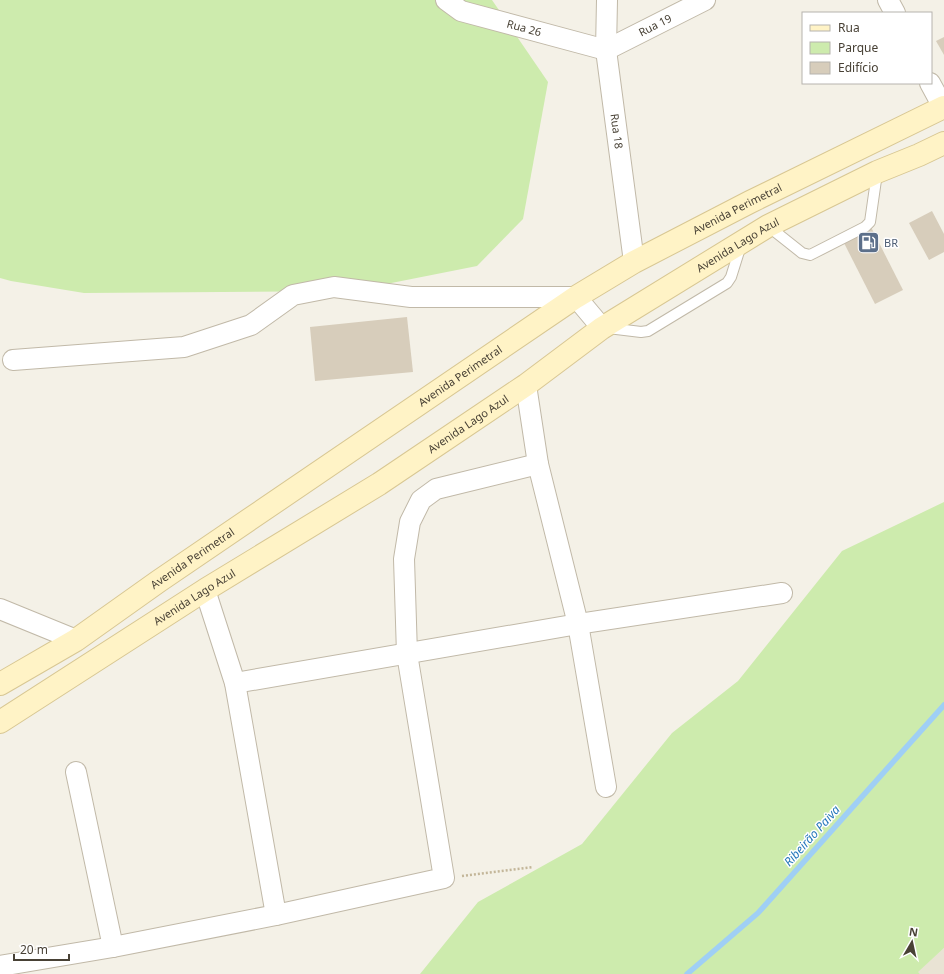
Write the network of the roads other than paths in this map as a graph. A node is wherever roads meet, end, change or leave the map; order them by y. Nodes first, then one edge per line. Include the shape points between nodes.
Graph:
1 (446, 0) edge
2 (607, 0) edge
3 (705, 0) edge
4 (888, 0) edge
5 (894, 12) edge
6 (606, 50) junction
7 (931, 84) edge
8 (943, 107) edge
9 (944, 143) edge
10 (877, 172) junction
11 (768, 226) junction
12 (634, 262) junction
13 (576, 297) junction
14 (602, 328) junction
15 (13, 360) dead end
16 (526, 385) junction
17 (538, 464) junction
18 (159, 581) junction
19 (205, 590) junction
20 (782, 593) dead end
21 (0, 609) edge
22 (170, 612) junction
23 (578, 624) junction
24 (76, 640) junction
25 (407, 654) junction
26 (234, 683) junction
27 (0, 684) edge
28 (0, 722) edge
29 (76, 772) dead end
30 (606, 787) dead end
31 (276, 915) junction
32 (113, 947) junction
33 (0, 966) edge

1 - 6 street, Rua 26 via 461,11
2 - 6 street, Rua 18
3 - 6 street, Rua 19
4 - 5 street
6 - 12 street, Rua 18
7 - 8 street
8 - 12 main road, Avenida Perimetral
9 - 10 main road, Avenida Lago Azul
10 - 11 main road, Avenida Lago Azul
10 - 11 lane via 870,222 814,254 802,252
11 - 14 main road, Avenida Lago Azul
12 - 13 main road, Avenida Perimetral
13 - 14 street
13 - 15 street via 411,297 334,287 293,295 251,325 184,347
13 - 18 main road, Avenida Perimetral
14 - 16 main road, Avenida Lago Azul
16 - 17 street
16 - 19 main road, Avenida Lago Azul via 379,484
17 - 23 street
17 - 25 street via 436,489 421,500 410,522 404,559
18 - 22 main road
18 - 24 main road, Avenida Perimetral
19 - 22 main road, Avenida Lago Azul
19 - 26 street
20 - 23 street
21 - 24 street
22 - 28 main road, Avenida Lago Azul
23 - 25 street
23 - 30 street
24 - 27 main road, Avenida Perimetral
25 - 26 street
25 - 31 street via 444,878
26 - 31 street
29 - 32 street
31 - 32 street
32 - 33 street

